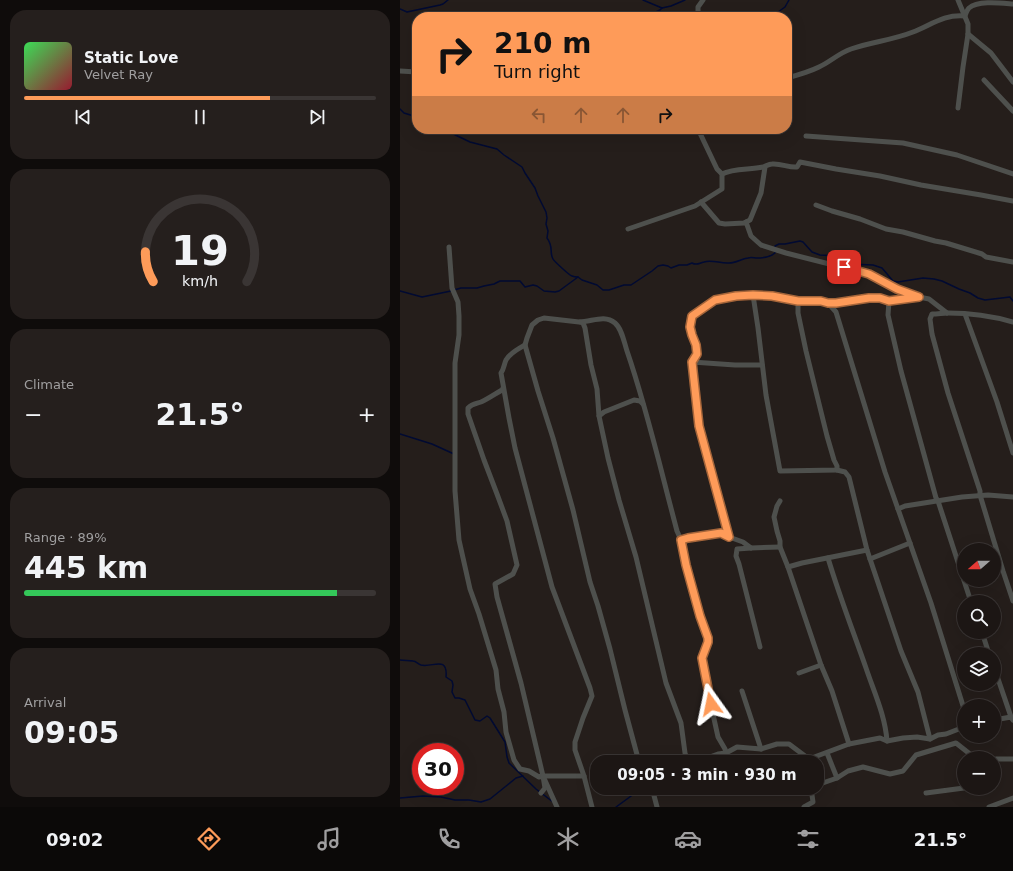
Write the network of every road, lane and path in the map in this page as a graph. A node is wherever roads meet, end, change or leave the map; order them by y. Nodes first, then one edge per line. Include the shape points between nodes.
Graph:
1 (703, 0) edge
2 (958, 0) edge
3 (1013, 4) edge
4 (698, 12) edge
5 (965, 16) junction
6 (968, 34) junction
7 (400, 71) edge
8 (412, 72) edge
9 (792, 77) edge
10 (984, 80) dead end
11 (1013, 82) edge
12 (958, 108) dead end
13 (1013, 110) edge
14 (700, 134) edge
15 (806, 136) dead end
16 (765, 167) junction
17 (722, 174) junction
18 (1013, 174) edge
19 (1013, 201) edge
20 (701, 202) junction
21 (816, 205) dead end
22 (746, 222) junction
23 (628, 229) dead end
24 (449, 247) dead end
25 (1013, 262) edge
26 (753, 295) junction
27 (919, 297) junction
28 (798, 301) junction
29 (889, 301) junction
30 (828, 303) junction
31 (947, 313) junction
32 (965, 314) junction
33 (579, 322) junction
34 (1013, 322) edge
35 (525, 345) junction
36 (692, 362) junction
37 (762, 365) junction
38 (503, 388) junction
39 (643, 404) junction
40 (599, 416) junction
41 (1013, 453) edge
42 (837, 470) junction
43 (980, 495) junction
44 (1013, 497) edge
45 (780, 501) dead end
46 (938, 501) junction
47 (898, 509) junction
48 (729, 537) junction
49 (681, 540) junction
50 (910, 543) junction
51 (780, 547) junction
52 (751, 548) junction
53 (867, 550) junction
54 (828, 558) junction
55 (870, 559) junction
56 (788, 567) junction
57 (969, 595) edge
58 (1013, 601) edge
59 (760, 647) dead end
60 (821, 665) junction
61 (799, 673) dead end
62 (1001, 688) edge
63 (742, 691) dead end
64 (961, 699) edge
65 (1012, 719) edge
66 (1001, 720) edge
67 (957, 730) edge
68 (930, 740) junction
69 (887, 741) junction
70 (849, 744) junction
71 (761, 749) junction
72 (966, 751) edge
73 (726, 753) junction
74 (826, 753) junction
75 (637, 755) edge
76 (686, 755) edge
77 (715, 755) edge
78 (803, 755) edge
79 (821, 755) edge
80 (1001, 759) edge
81 (1013, 759) edge
82 (543, 776) junction
83 (584, 776) junction
84 (837, 778) junction
85 (824, 783) edge
86 (957, 789) edge
87 (926, 793) dead end
88 (541, 794) dead end
89 (654, 795) edge
90 (812, 795) edge
91 (1013, 798) edge
92 (557, 807) edge
93 (592, 807) edge
94 (657, 807) edge
95 (804, 807) edge
96 (989, 807) edge

1 - 4 street
2 - 5 street
3 - 5 street via 975,4 968,9
5 - 6 street
5 - 9 street via 945,18 914,32 851,49 820,67
6 - 11 street via 991,53
6 - 12 street
7 - 8 street
10 - 13 street
14 - 17 street via 716,169
15 - 18 street via 903,143 957,154
16 - 17 street
16 - 19 street via 772,164 797,167 800,162
16 - 22 street via 761,193 750,220
17 - 20 street via 722,189
20 - 22 street via 719,223
20 - 23 street
21 - 25 street via 886,229
22 - 27 street via 750,236 761,245 869,274
24 - 82 street via 452,288 458,302 459,316 455,363 455,492 459,540 470,589 496,670 506,732 514,760 520,769 539,777
26 - 28 street
26 - 36 street via 715,300 692,316 690,327 697,354
26 - 37 street
27 - 29 street
27 - 31 street via 929,299
28 - 30 street
28 - 42 street via 806,351
29 - 30 street via 869,298
29 - 46 street via 888,315 901,371
30 - 47 street via 836,312
31 - 32 street
31 - 43 street via 932,314 932,334
32 - 34 street
32 - 41 street
33 - 35 street via 544,318 538,320 532,325
33 - 39 street via 602,318 610,319 616,324
33 - 40 street via 583,323 585,328 597,388
35 - 38 street via 508,356 501,373
35 - 75 street via 571,502
36 - 37 street
36 - 48 street via 699,426
37 - 42 street via 780,471
38 - 82 street via 490,398 472,404 468,408 468,414 507,521 517,565 513,574 495,584
38 - 83 street via 552,587 592,696 574,750
39 - 40 street via 634,400
39 - 49 street
40 - 76 street via 666,683 681,723
42 - 53 street via 846,472 849,477
43 - 44 street
43 - 46 street
43 - 58 street
45 - 51 street via 774,517
46 - 47 street
46 - 57 street
47 - 50 street
48 - 49 street via 721,533
48 - 52 street
49 - 73 street via 708,638 702,658 705,678 718,737
50 - 55 street
50 - 64 street
51 - 52 street
51 - 56 street
52 - 59 street via 737,549 736,556
53 - 54 street
53 - 55 street
54 - 56 street
54 - 69 street via 880,707
55 - 68 street via 901,651 918,692
56 - 60 street
60 - 61 street
60 - 70 street
62 - 65 street
63 - 71 street
65 - 66 street
67 - 68 street
68 - 69 street via 917,737
69 - 70 street via 880,738
70 - 74 street
71 - 73 street via 737,748
71 - 78 street via 777,744 789,744
72 - 84 street via 956,743 916,755 903,771 890,774 863,767 848,771
73 - 77 street
74 - 79 street
74 - 84 street
80 - 81 street
82 - 83 street
82 - 88 street via 545,788
82 - 92 street
83 - 93 street
84 - 85 street
86 - 87 street
89 - 94 street
90 - 95 street via 813,802
91 - 96 street

